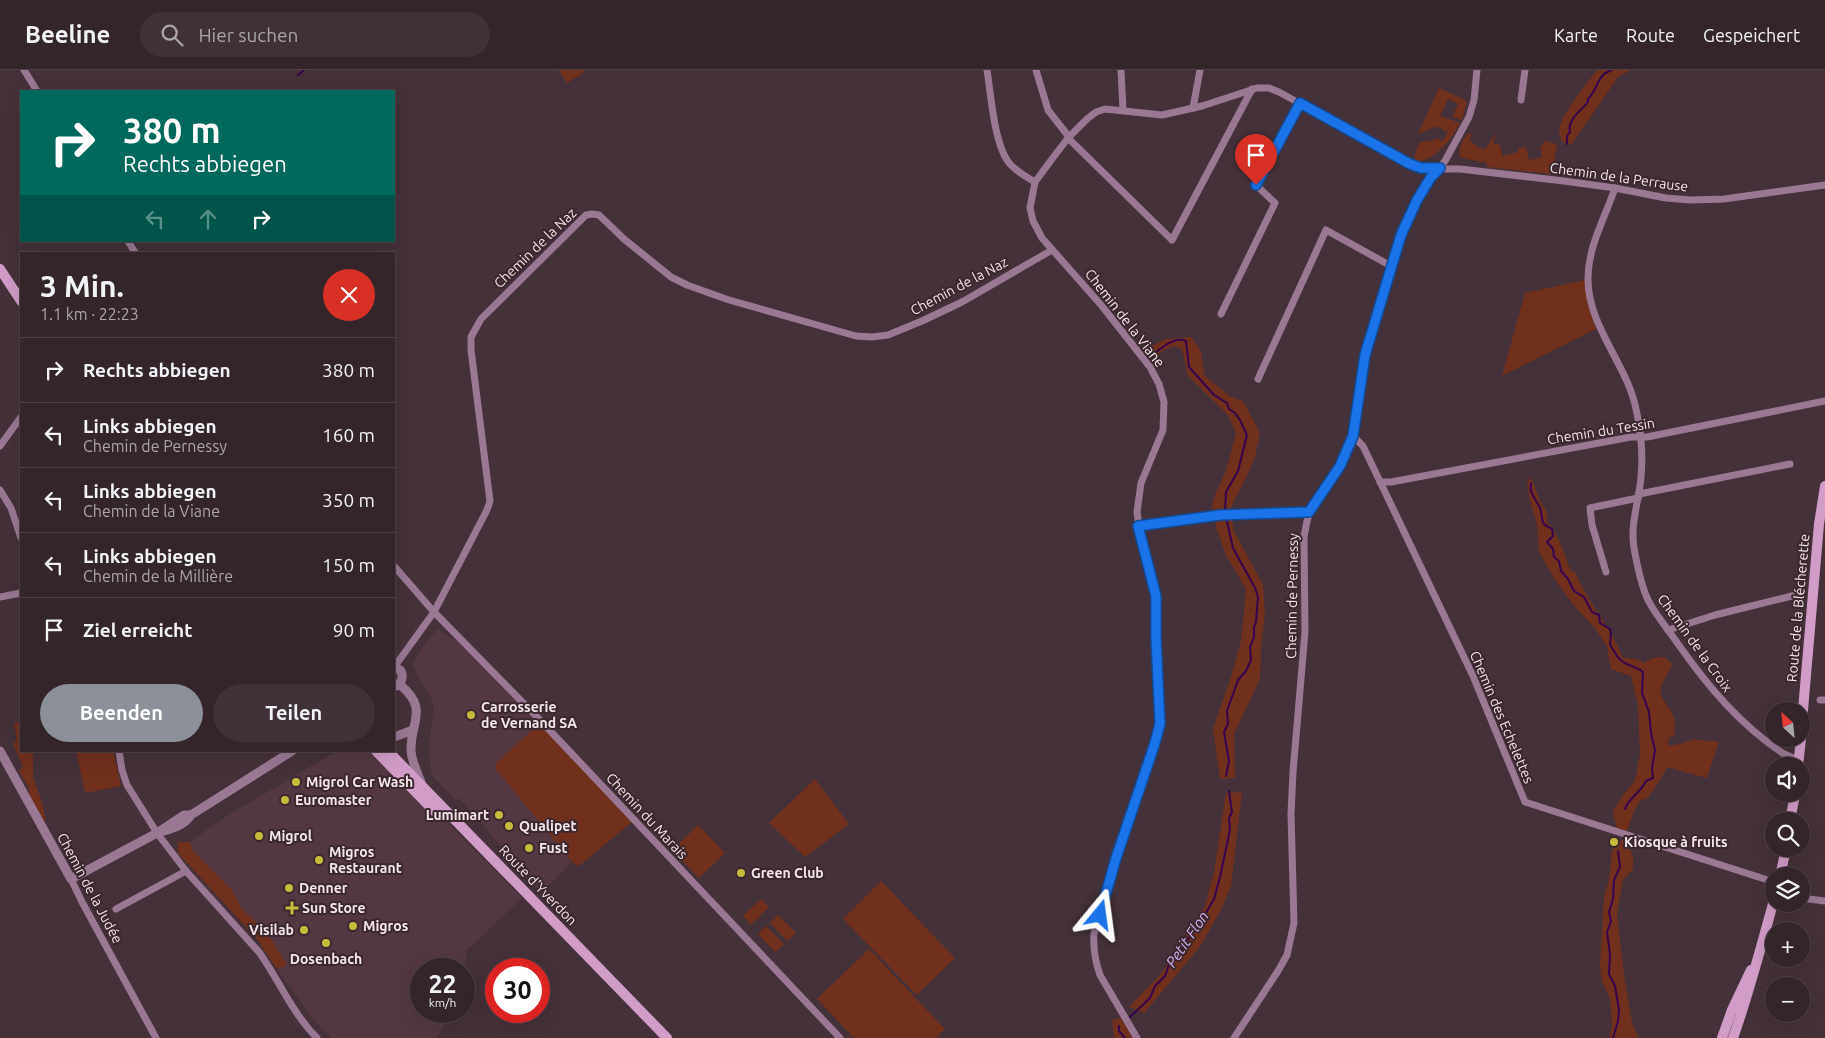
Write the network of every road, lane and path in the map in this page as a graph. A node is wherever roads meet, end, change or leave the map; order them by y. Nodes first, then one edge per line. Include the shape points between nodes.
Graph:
1 (24, 70) edge
2 (987, 70) edge
3 (1036, 70) edge
4 (1121, 70) edge
5 (1200, 70) edge
6 (1477, 70) edge
7 (1525, 70) edge
8 (1252, 89) junction
9 (36, 90) edge
10 (1521, 100) dead end
11 (1300, 103) junction
12 (1193, 108) junction
13 (1122, 110) junction
14 (1069, 138) junction
15 (1440, 168) junction
16 (1035, 182) junction
17 (1825, 185) edge
18 (1615, 188) junction
19 (1052, 250) junction
20 (1391, 266) junction
21 (0, 269) edge
22 (20, 299) edge
23 (1221, 314) dead end
24 (1258, 379) dead end
25 (1825, 401) edge
26 (20, 418) edge
27 (1353, 436) junction
28 (1640, 437) junction
29 (0, 446) edge
30 (1790, 464) dead end
31 (1380, 482) junction
32 (1825, 486) edge
33 (0, 490) edge
34 (1638, 496) junction
35 (1309, 512) junction
36 (1138, 526) junction
37 (20, 535) edge
38 (395, 567) edge
39 (1606, 572) dead end
40 (20, 593) edge
41 (1796, 595) dead end
42 (0, 597) edge
43 (434, 612) junction
44 (1668, 630) junction
45 (395, 665) edge
46 (395, 667) edge
47 (397, 686) edge
48 (1804, 702) edge
49 (412, 730) junction
50 (395, 737) edge
51 (0, 751) edge
52 (119, 752) edge
53 (290, 752) edge
54 (377, 752) edge
55 (389, 752) edge
56 (1788, 757) edge
57 (423, 787) junction
58 (452, 817) junction
59 (157, 833) junction
60 (186, 871) junction
61 (71, 879) junction
62 (1765, 879) edge
63 (1810, 899) edge
64 (1825, 901) edge
65 (116, 910) dead end
66 (1771, 912) edge
67 (1758, 956) junction
68 (156, 1038) edge
69 (317, 1038) edge
70 (668, 1038) edge
71 (840, 1038) edge
72 (1137, 1038) edge
73 (1234, 1038) edge
74 (1722, 1038) edge
75 (1732, 1038) edge

1 - 9 street
2 - 16 street via 997,134 1005,158 1018,172
3 - 14 street via 1048,110
4 - 13 street
5 - 12 street
6 - 15 street, Chemin de Pernessy via 1469,118
7 - 10 street
8 - 11 street, Chemin de la Viane via 1269,88
8 - 12 street, Chemin de la Viane
8 - 14 street via 1172,240
11 - 15 street, Chemin de la Viane via 1410,164 1421,168
11 - 23 street via 1256,185 1275,202
12 - 13 street, Chemin de la Viane via 1162,115
13 - 14 street, Chemin de la Viane via 1096,112
14 - 16 street, Chemin de la Viane
15 - 18 street, Chemin de la Perrause
15 - 20 street, Chemin de Pernessy via 1411,209
16 - 19 street, Chemin de la Viane via 1030,203 1033,221
17 - 18 street, Chemin de la Perrause via 1697,200 1666,198
18 - 28 street, Chemin de la Croix via 1593,247 1588,273 1589,289 1595,316 1628,382
19 - 36 street, Chemin de la Viane via 1132,344 1155,375 1163,394 1162,430 1141,483
19 - 43 street, Chemin de la Naz via 962,302 888,335 856,336 729,300 671,277 599,215 586,215 481,319 471,337 490,501
20 - 24 street via 1326,230
20 - 27 street, Chemin de Pernessy via 1365,355
21 - 22 main road
25 - 28 street, Chemin du Tessin
26 - 29 street
27 - 31 street, Chemin des Echelettes via 1360,442
27 - 35 street, Chemin de Pernessy via 1340,466
28 - 31 street, Chemin du Tessin
28 - 34 street, Chemin de la Croix via 1642,468
30 - 34 street
31 - 62 street, Chemin des Echelettes via 1473,676 1525,802
32 - 48 main road, Route de la Blécherette
33 - 37 street via 11,508
34 - 39 street via 1590,508
34 - 44 street, Chemin de la Croix via 1633,529 1638,565 1647,597
35 - 36 street via 1231,514
35 - 73 street, Chemin de Pernessy via 1304,537 1305,632 1291,814 1294,923 1283,963
36 - 72 street, Chemin de la Viane via 1156,596 1160,724 1094,934 1100,975
38 - 43 street, Chemin du Marais
40 - 42 street
41 - 44 street
43 - 45 street, Chemin de la Naz
43 - 71 street, Chemin du Marais
44 - 56 street, Chemin de la Croix via 1710,688 1740,720
46 - 47 street via 402,674
47 - 49 street via 416,704
49 - 50 street
49 - 57 street via 411,752
51 - 61 street, Chemin de la Judée
52 - 59 street via 127,785
53 - 59 street via 187,820
54 - 58 main road via 434,811
55 - 57 main road, Route d'Yverdon
57 - 58 main road, Route d'Yverdon
58 - 70 main road, Route d'Yverdon
59 - 60 street
59 - 61 street
60 - 65 street
60 - 69 street via 270,966 296,1013
61 - 68 street, Chemin de la Judée
63 - 64 street
66 - 67 main road
67 - 74 main road
67 - 75 main road via 1754,978

